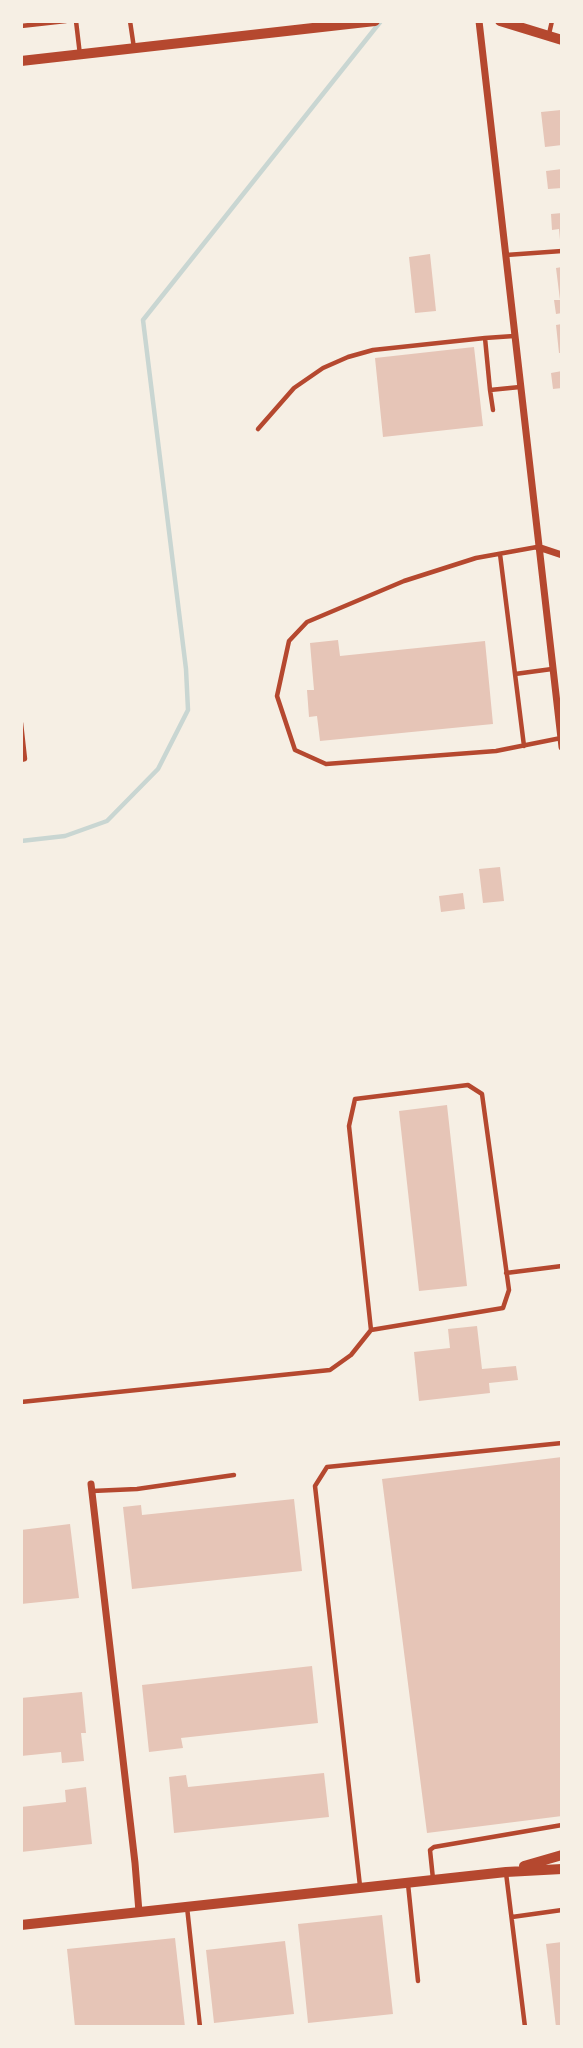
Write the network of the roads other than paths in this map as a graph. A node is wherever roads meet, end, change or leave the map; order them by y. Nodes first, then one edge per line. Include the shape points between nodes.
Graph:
1 (66, 21) edge
2 (76, 21) edge
3 (130, 21) edge
4 (375, 21) edge
5 (479, 21) edge
6 (500, 21) edge
7 (552, 21) edge
8 (21, 26) edge
9 (548, 36) junction
10 (562, 40) edge
11 (134, 49) junction
12 (80, 55) junction
13 (21, 61) edge
14 (562, 251) edge
15 (505, 255) junction
16 (514, 336) junction
17 (485, 338) junction
18 (520, 387) junction
19 (490, 390) junction
20 (493, 410) dead end
21 (258, 429) dead end
22 (538, 547) junction
23 (500, 554) junction
24 (562, 555) edge
25 (553, 669) junction
26 (515, 674) junction
27 (21, 723) edge
28 (561, 738) edge
29 (524, 746) junction
30 (562, 747) edge
31 (21, 760) edge
32 (562, 1266) edge
33 (506, 1272) junction
34 (371, 1330) junction
35 (21, 1402) edge
36 (562, 1443) edge
37 (234, 1475) dead end
38 (92, 1488) joint
39 (562, 1825) edge
40 (562, 1855) edge
41 (562, 1869) edge
42 (506, 1872) junction
43 (433, 1880) junction
44 (408, 1883) junction
45 (361, 1888) junction
46 (187, 1907) junction
47 (562, 1910) edge
48 (139, 1912) junction
49 (512, 1917) junction
50 (21, 1925) edge
51 (418, 1981) dead end
52 (200, 2027) edge
53 (525, 2027) edge

1 - 8 lane
2 - 12 lane
3 - 11 lane
4 - 11 street
5 - 15 street
6 - 9 street
7 - 9 lane
9 - 10 street
11 - 12 street
12 - 13 street
14 - 15 lane
15 - 16 street
16 - 17 lane
16 - 18 street
17 - 19 lane
17 - 21 lane via 348,357 294,388
18 - 19 lane
18 - 22 street
19 - 20 lane
22 - 23 lane
22 - 24 street
22 - 25 street
23 - 26 lane
23 - 29 lane via 404,581 307,622 289,641 277,696 295,750 326,764
25 - 26 lane
25 - 28 street
26 - 29 lane
27 - 31 lane via 25,759
28 - 29 lane
28 - 30 street
32 - 33 lane
33 - 34 lane via 509,1290 503,1308
33 - 34 lane via 482,1094 468,1085 355,1100 349,1126
34 - 35 lane via 351,1355 330,1370
36 - 45 lane via 327,1467 315,1486
37 - 38 lane via 136,1489
38 - 48 street
39 - 43 lane via 434,1847 430,1850
40 - 42 street
41 - 42 street
42 - 43 street
42 - 49 lane
43 - 44 street
44 - 45 street
44 - 51 lane
45 - 46 street
46 - 48 street
46 - 52 lane
47 - 49 lane
48 - 50 street
49 - 53 lane

